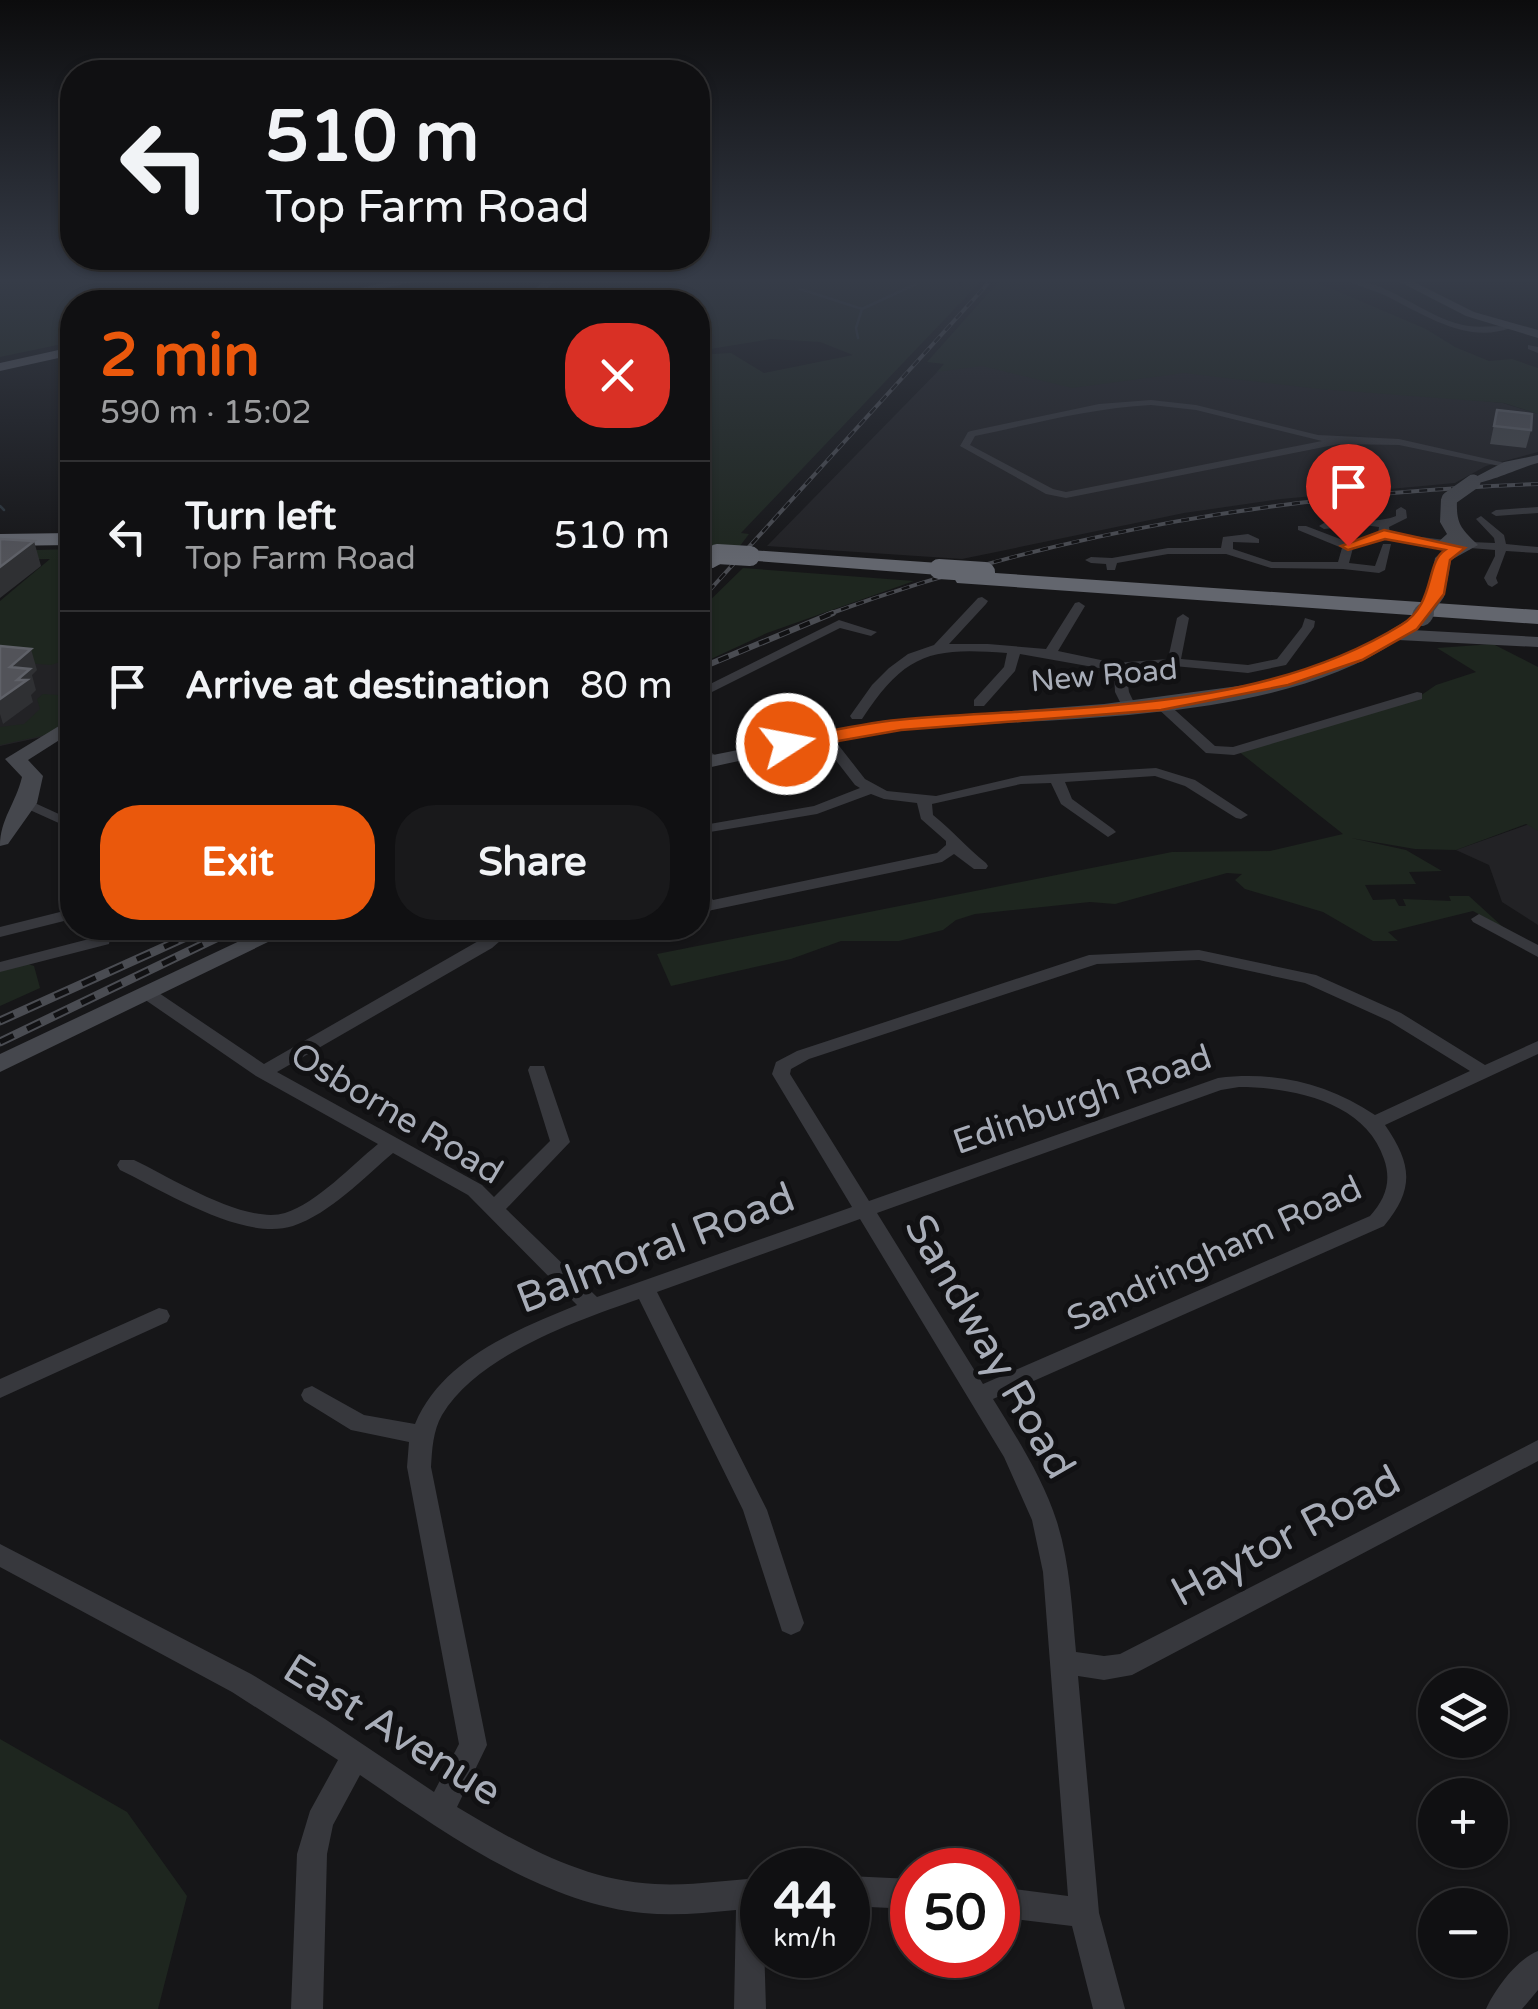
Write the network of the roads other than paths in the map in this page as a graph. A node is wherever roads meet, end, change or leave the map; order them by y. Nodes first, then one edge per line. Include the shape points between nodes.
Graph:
1 (1339, 441) junction
2 (1538, 458) edge
3 (1509, 465) junction
4 (1529, 508) edge
5 (1401, 510) dead end
6 (1496, 513) dead end
7 (1484, 525) dead end
8 (1324, 526) dead end
9 (1302, 528) dead end
10 (1385, 535) junction
11 (1252, 538) dead end
12 (60, 541) edge
13 (60, 542) edge
14 (3, 543) edge
15 (1457, 544) junction
16 (1348, 546) junction
17 (1500, 547) junction
18 (1538, 550) edge
19 (1148, 555) junction
20 (1219, 556) junction
21 (710, 557) edge
22 (1091, 560) dead end
23 (1171, 561) dead end
24 (1343, 566) junction
25 (975, 575) junction
26 (1489, 580) dead end
27 (982, 601) dead end
28 (1538, 608) edge
29 (1082, 610) dead end
30 (1538, 617) edge
31 (1186, 623) dead end
32 (1312, 625) dead end
33 (871, 632) dead end
34 (1396, 635) junction
35 (1538, 642) edge
36 (940, 647) junction
37 (1014, 651) junction
38 (1049, 655) junction
39 (1174, 662) junction
40 (1115, 667) junction
41 (710, 688) edge
42 (1418, 696) dead end
43 (1006, 699) dead end
44 (1161, 705) junction
45 (883, 708) dead end
46 (1130, 708) junction
47 (60, 730) edge
48 (824, 736) junction
49 (710, 756) edge
50 (7, 758) edge
51 (1057, 780) junction
52 (871, 789) junction
53 (924, 800) junction
54 (26, 802) junction
55 (1241, 815) dead end
56 (60, 819) edge
57 (710, 828) edge
58 (1078, 829) dead end
59 (0, 839) edge
60 (954, 846) junction
61 (980, 866) dead end
62 (710, 905) edge
63 (60, 917) edge
64 (1479, 919) dead end
65 (0, 932) edge
66 (32, 932) dead end
67 (104, 940) edge
68 (261, 940) edge
69 (491, 940) edge
70 (1538, 952) edge
71 (41, 956) junction
72 (0, 967) edge
73 (150, 995) junction
74 (1538, 1047) edge
75 (0, 1064) edge
76 (537, 1070) dead end
77 (1482, 1071) junction
78 (264, 1072) junction
79 (1374, 1124) junction
80 (390, 1145) junction
81 (127, 1166) dead end
82 (496, 1207) junction
83 (866, 1210) junction
84 (645, 1290) junction
85 (594, 1307) junction
86 (159, 1316) dead end
87 (0, 1389) edge
88 (312, 1395) dead end
89 (980, 1395) junction
90 (422, 1436) junction
91 (1538, 1450) edge
92 (0, 1555) edge
93 (792, 1623) dead end
94 (1065, 1662) junction
95 (355, 1756) junction
96 (438, 1810) junction
97 (740, 1895) edge
98 (1020, 1905) edge
99 (1084, 1913) junction
100 (1538, 1966) edge
101 (752, 1978) edge
102 (307, 2009) edge
103 (750, 2009) edge
104 (1110, 2009) edge
105 (1502, 2009) edge

1 - 1 street via 1066,495 964,446 971,434 1130,403 1174,404
1 - 3 street via 1399,442
2 - 3 main road
3 - 15 main road, bridge via 1450,499 1448,522
4 - 6 street
5 - 10 street via 1402,518
7 - 17 street via 1500,538
8 - 10 street via 1364,522
9 - 16 street
10 - 15 street
10 - 16 street
10 - 24 street via 1383,571
11 - 20 street via 1224,540
12 - 14 highway
13 - 14 highway
15 - 17 street
15 - 34 main road, New Road, bridge via 1442,558 1422,616
16 - 24 street
17 - 18 street
17 - 26 street
19 - 20 street via 1175,550
19 - 22 street via 1111,564
19 - 23 street
20 - 24 street
21 - 25 highway
25 - 28 highway
25 - 30 highway
27 - 36 street
29 - 38 street
31 - 39 street
32 - 39 street via 1281,662 1248,669
33 - 41 street via 839,624
34 - 35 main road
34 - 44 main road, New Road via 1282,681
36 - 37 street
36 - 45 street via 909,659 860,710
37 - 38 street
37 - 43 street via 1010,668 983,700
38 - 40 street
39 - 40 street
40 - 46 street
42 - 44 street via 1234,751 1211,750
44 - 46 main road, New Road
46 - 48 main road, New Road
47 - 50 main road
48 - 49 main road, New Road
48 - 52 street
50 - 54 main road via 33,776
51 - 53 street via 1021,780
51 - 55 street via 1167,774
51 - 58 street via 1066,801 1104,828
52 - 53 street
52 - 57 street via 817,810
53 - 60 street via 926,816 950,834
54 - 56 street
54 - 59 main road
60 - 61 street
60 - 62 street via 932,862
63 - 65 street
64 - 70 street
66 - 71 street
67 - 71 street
68 - 73 main road
69 - 78 street
71 - 72 street
73 - 75 main road
73 - 78 street, Osborne Road
74 - 77 street, Sandringham Road
76 - 82 street via 560,1142
77 - 79 street, Sandringham Road
77 - 83 street, Sandway Road via 1396,1017 1310,979 1199,955 1095,958 782,1066
78 - 80 street, Osborne Road
79 - 83 street, Edinburgh Road via 1297,1085 1259,1079 1218,1084
79 - 89 street, Sandringham Road via 1400,1174 1393,1200 1377,1221
80 - 81 street via 298,1216 273,1223 246,1218
80 - 82 street, Osborne Road
82 - 85 street, Osborne Road
83 - 84 street, Balmoral Road
83 - 89 street, Sandway Road
84 - 85 street, Balmoral Road
84 - 93 street via 756,1510
85 - 90 street, Balmoral Road via 543,1328 451,1386
86 - 87 street
88 - 90 street via 359,1424
89 - 94 street, Sandway Road via 1044,1520
90 - 96 street, Balmoral Road via 419,1467 473,1746
91 - 94 street, Haytor Road via 1123,1666
92 - 95 street, East Avenue via 275,1703
94 - 99 street, Sandway Road
95 - 96 street, East Avenue
95 - 102 street via 320,1820 312,1854
96 - 97 street, East Avenue via 595,1888 655,1900
98 - 99 street
99 - 104 street, Sandway Road
100 - 105 street
101 - 103 street

